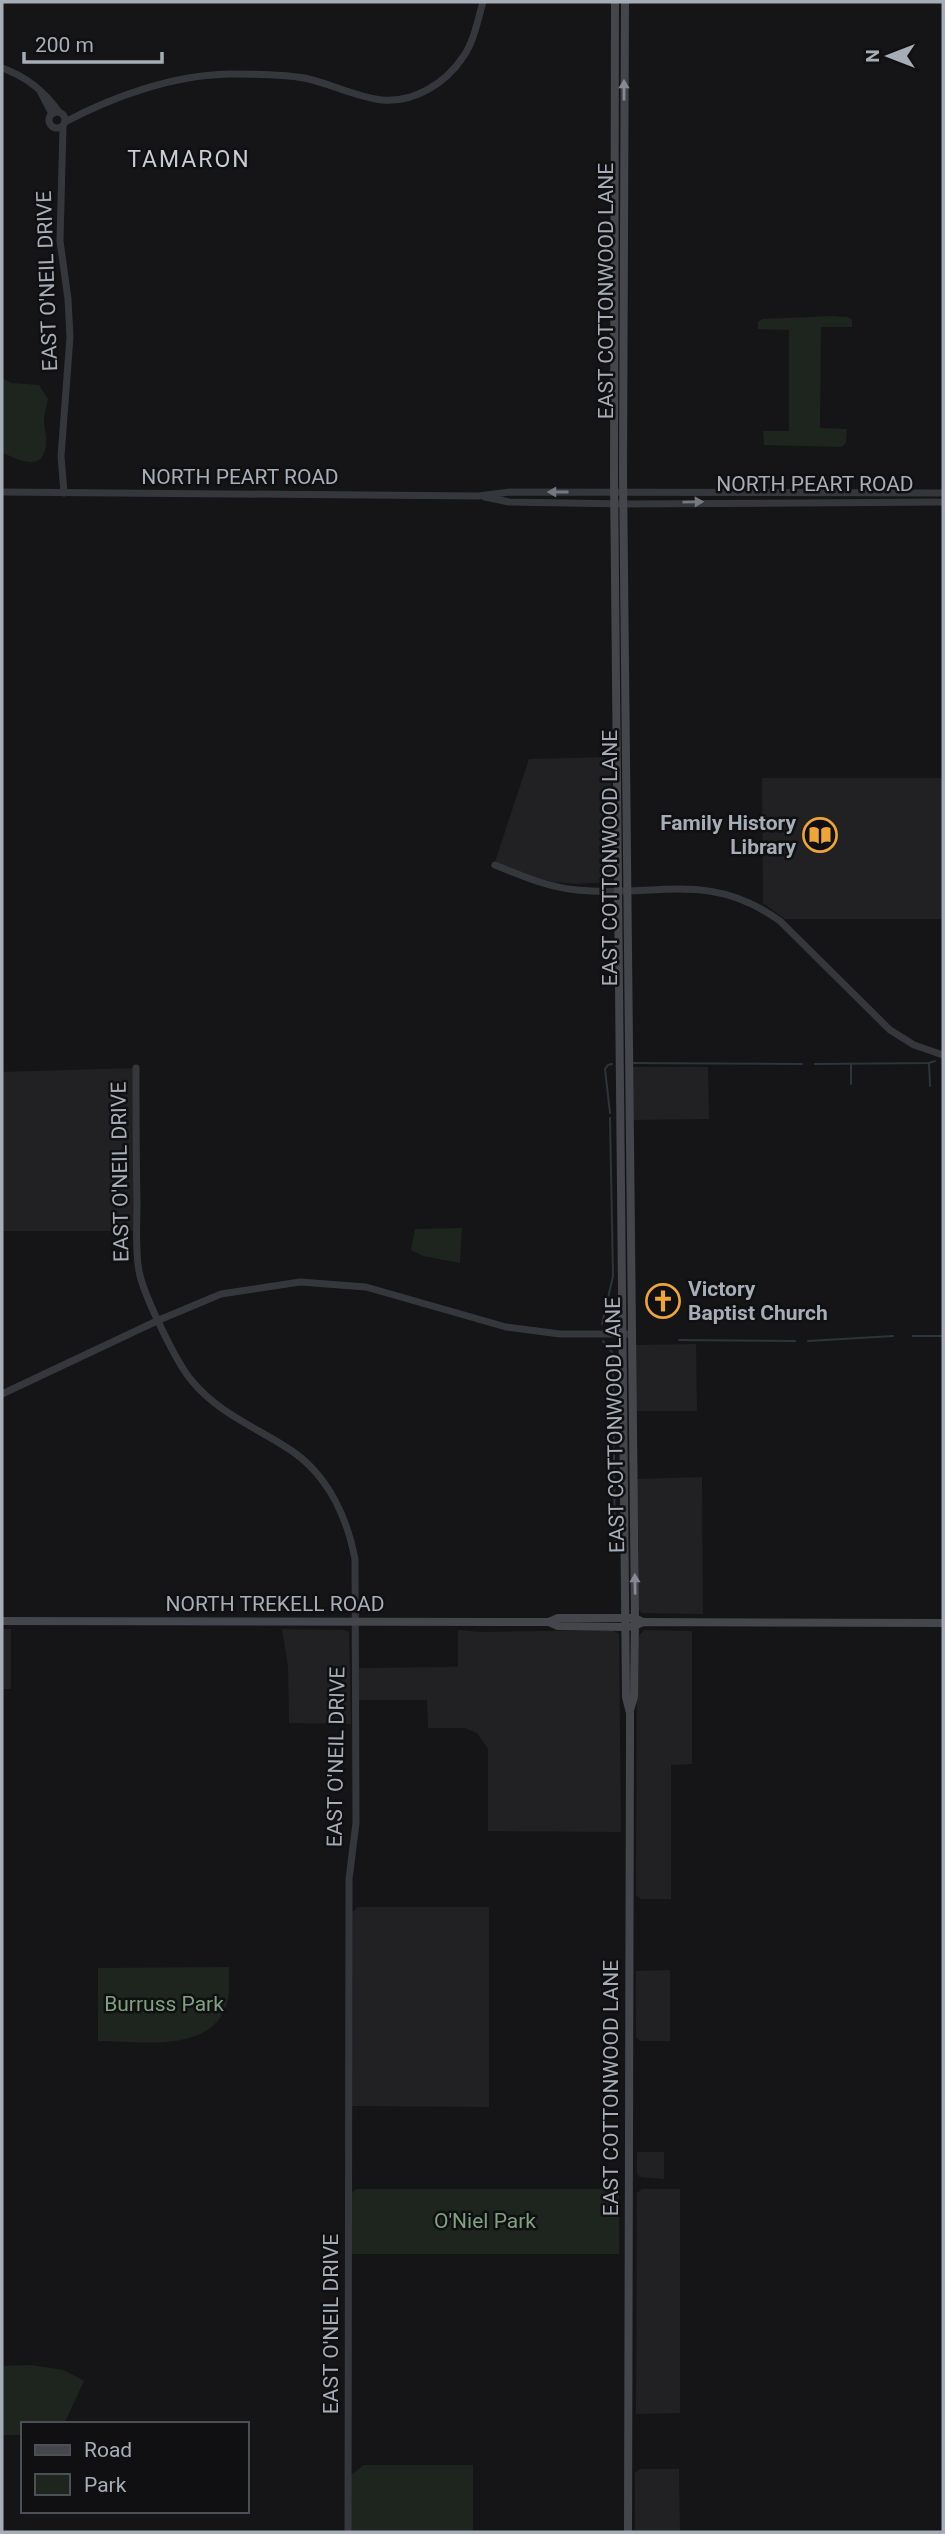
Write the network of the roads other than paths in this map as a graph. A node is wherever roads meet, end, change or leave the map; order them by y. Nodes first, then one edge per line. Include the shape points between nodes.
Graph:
1 (483, 2) edge
2 (615, 2) edge
3 (625, 2) edge
4 (2, 68) edge
5 (88, 110) junction
6 (57, 113) junction
7 (62, 125) junction
8 (2, 492) edge
9 (64, 492) junction
10 (620, 492) junction
11 (943, 493) edge
12 (478, 496) junction
13 (943, 502) edge
14 (621, 504) junction
15 (495, 865) dead end
16 (623, 890) junction
17 (943, 1055) edge
18 (136, 1068) dead end
19 (159, 1320) junction
20 (627, 1333) junction
21 (2, 1394) edge
22 (629, 1519) junction
23 (2, 1621) edge
24 (356, 1621) junction
25 (625, 1622) junction
26 (638, 1622) junction
27 (943, 1623) edge
28 (630, 1713) junction
29 (348, 2532) edge
30 (628, 2532) edge

1 - 5 street via 465,55 445,78 424,92 381,100 306,78 226,74 183,80
2 - 10 main road, EAST COTTONWOOD LANE
10 -> 3 main road, EAST COTTONWOOD LANE
4 - 6 street via 15,72 50,99
5 - 6 street
5 - 7 street
6 - 7 street
6 - 7 street via 50,124
7 - 9 street, EAST O'NEIL DRIVE via 60,241 71,337 61,456
8 - 9 street, NORTH PEART ROAD
9 - 12 street, NORTH PEART ROAD
10 - 11 street, NORTH PEART ROAD
10 -> 12 street, NORTH PEART ROAD
10 - 14 main road, EAST COTTONWOOD LANE
12 - 14 street, NORTH PEART ROAD via 509,502
14 -> 13 street, NORTH PEART ROAD
14 - 16 main road, EAST COTTONWOOD LANE
15 - 16 street via 538,883 578,890
16 - 17 street via 714,891 761,907 890,1030
16 - 20 main road, EAST COTTONWOOD LANE
18 - 19 street, EAST O'NEIL DRIVE via 138,1256 144,1288
19 - 20 street via 221,1294 300,1282 366,1287 516,1329
19 - 21 street
19 - 24 street, EAST O'NEIL DRIVE via 179,1363 204,1394 293,1451 331,1493 350,1534 355,1559
20 - 22 main road, EAST COTTONWOOD LANE
22 - 25 main road, EAST COTTONWOOD LANE
26 -> 22 main road, EAST COTTONWOOD LANE
23 - 24 main road, NORTH TREKELL ROAD
24 - 25 main road, NORTH TREKELL ROAD via 549,1622 558,1626
24 - 29 street, EAST O'NEIL DRIVE via 356,1823 349,1879
25 - 26 main road, NORTH TREKELL ROAD
25 - 28 main road, EAST COTTONWOOD LANE
26 - 27 main road, NORTH TREKELL ROAD
26 - 28 main road, EAST COTTONWOOD LANE
28 - 30 main road, EAST COTTONWOOD LANE

